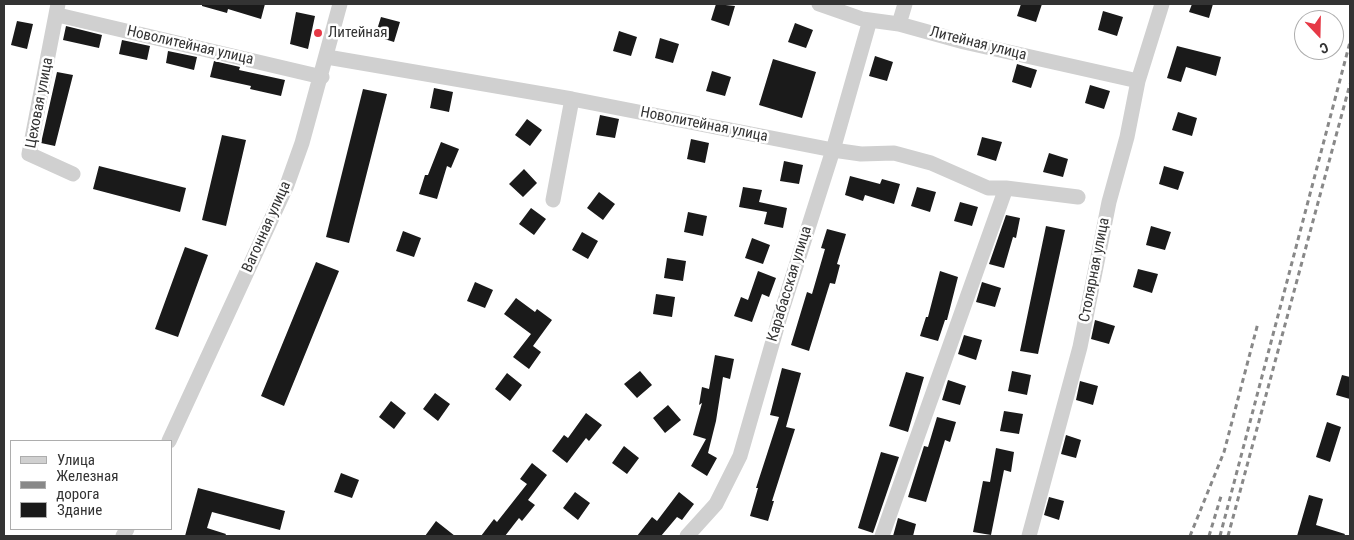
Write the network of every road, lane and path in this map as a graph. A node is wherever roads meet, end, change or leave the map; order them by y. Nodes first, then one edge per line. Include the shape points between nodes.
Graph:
1 (340, 4) edge
2 (819, 4) edge
3 (905, 4) edge
4 (1162, 4) edge
5 (58, 10) edge
6 (870, 20) junction
7 (899, 24) junction
8 (327, 57) junction
9 (322, 77) junction
10 (1138, 81) junction
11 (572, 99) junction
12 (833, 150) junction
13 (73, 174) dead end
14 (1006, 188) junction
15 (1078, 197) dead end
16 (553, 200) dead end
17 (169, 440) edge
18 (687, 536) edge
19 (882, 536) edge
20 (1029, 536) edge

1 - 8 street, Вагонная улица
2 - 6 street, Литейная улица
3 - 7 street
4 - 10 street, Столярная улица
5 - 9 street, Новолитейная улица
5 - 13 street, Цеховая улица via 29,154
6 - 7 street, Литейная улица
6 - 12 street, Карабасская улица
7 - 10 street, Литейная улица
8 - 9 street, Вагонная улица
8 - 11 street, Новолитейная улица
9 - 17 street, Вагонная улица via 286,185
10 - 20 street, Столярная улица via 1109,202 1080,347
11 - 12 street, Новолитейная улица
11 - 16 street
12 - 14 street, Новолитейная улица via 861,154 894,153 930,163 988,188
12 - 18 street, Карабасская улица via 780,313 740,456 716,504
14 - 15 street, Новолитейная улица
14 - 19 street

